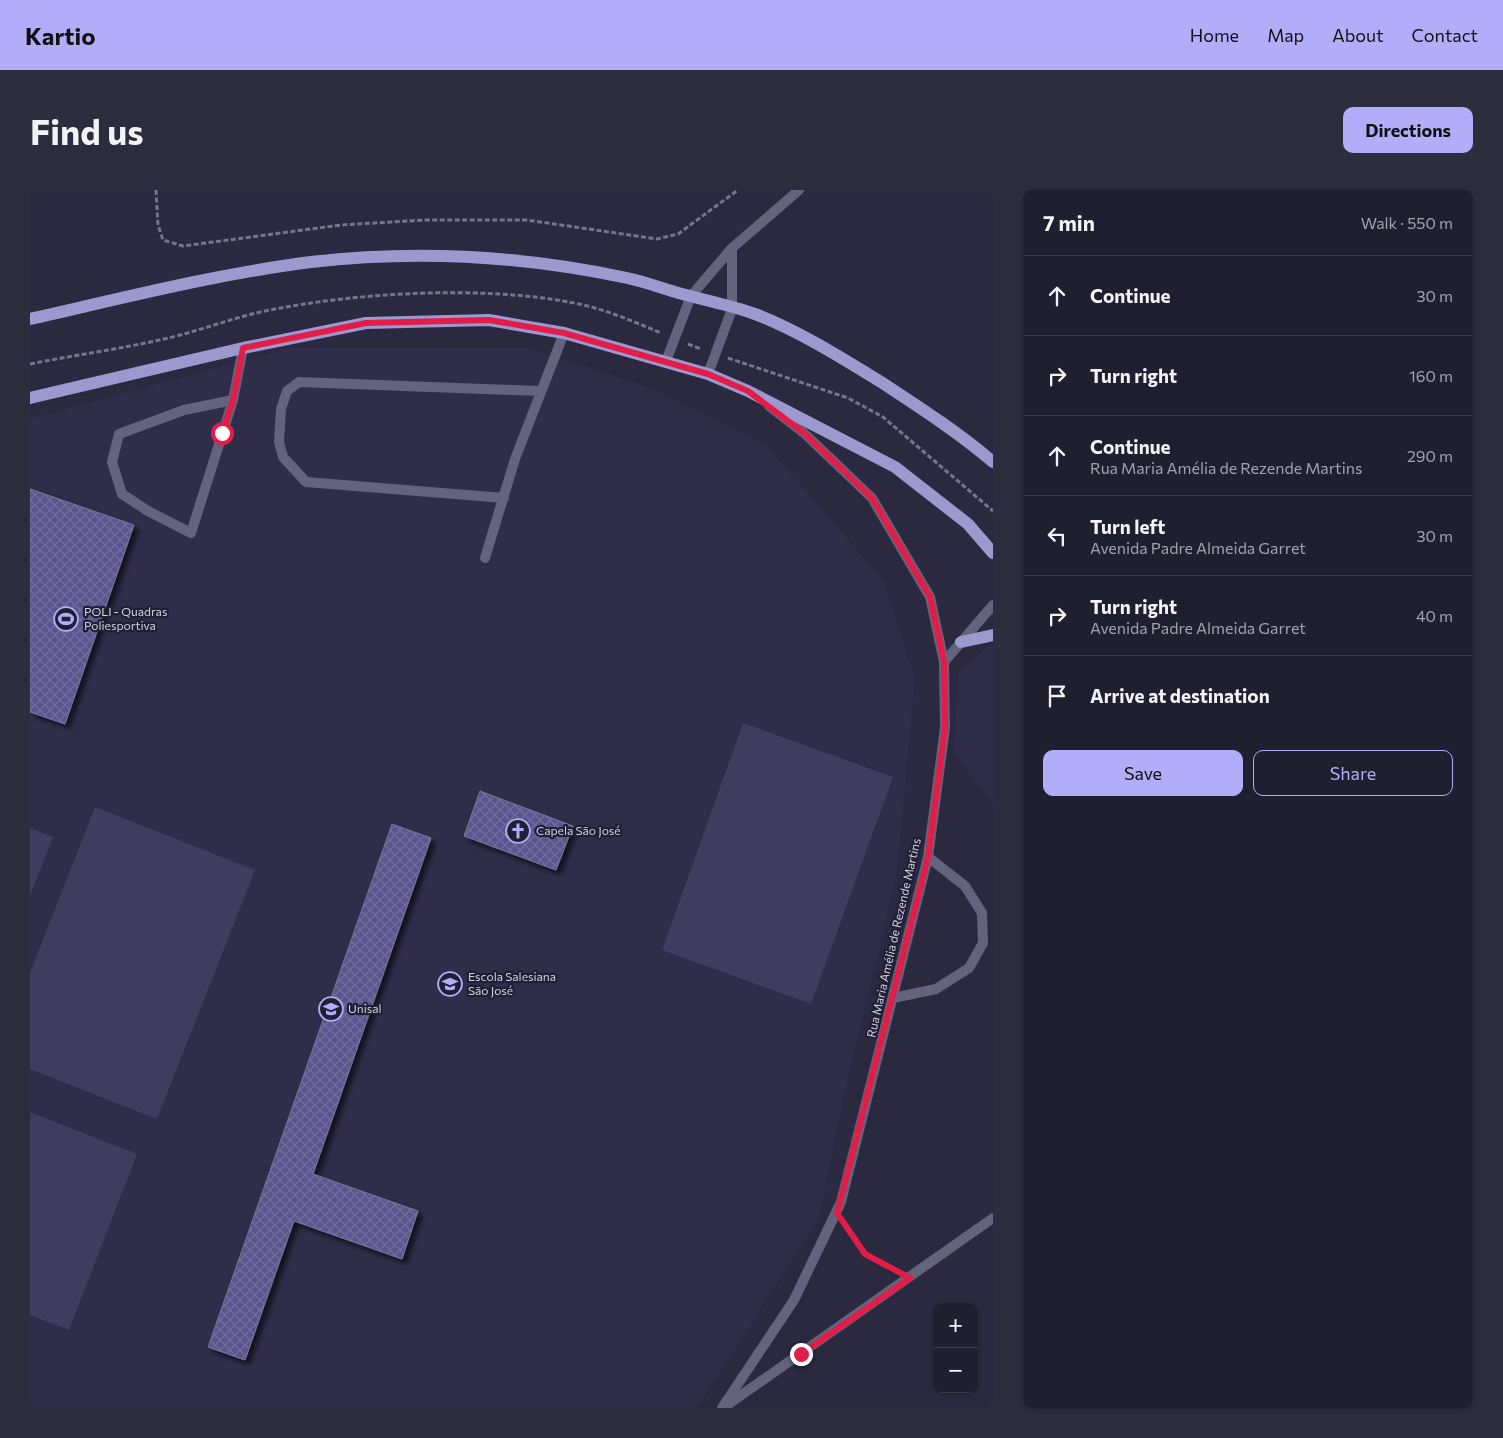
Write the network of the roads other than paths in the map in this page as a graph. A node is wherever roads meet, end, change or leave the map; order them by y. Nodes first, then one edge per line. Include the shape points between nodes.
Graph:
1 (799, 190) edge
2 (732, 248) junction
3 (691, 296) junction
4 (732, 308) junction
5 (30, 319) edge
6 (564, 333) junction
7 (243, 348) junction
8 (666, 361) junction
9 (708, 374) junction
10 (540, 391) junction
11 (748, 391) junction
12 (30, 398) edge
13 (233, 400) junction
14 (993, 462) edge
15 (504, 498) junction
16 (993, 553) edge
17 (485, 558) dead end
18 (993, 605) edge
19 (993, 636) edge
20 (961, 642) junction
21 (944, 662) junction
22 (928, 857) junction
23 (893, 998) junction
24 (993, 1218) edge
25 (722, 1408) edge

1 - 2 street
2 - 3 street
2 - 4 street
3 - 4 main road
3 - 5 main road via 629,278 539,264 465,258 387,257 276,267
3 - 8 street
4 - 9 street
4 - 14 main road via 774,322 829,350 926,412
6 - 7 main road via 489,320 366,323
6 - 8 main road
6 - 10 street
7 - 12 main road
7 - 13 street
8 - 9 main road
9 - 11 main road
10 - 15 street
10 - 15 street via 298,382 286,391 281,409 279,442 282,457 306,482
11 - 16 main road via 895,467 968,524
11 - 21 street, Rua Maria Amélia de Rezende Martins via 804,433 872,498 930,597
13 - 13 street via 191,534 122,494 112,462 119,434 184,410
15 - 17 street
18 - 20 street
19 - 20 main road
20 - 21 street
21 - 22 street, Rua Maria Amélia de Rezende Martins via 945,728
22 - 23 street, Rua Maria Amélia de Rezende Martins
22 - 23 street via 965,886 982,913 983,943 969,968 936,989
23 - 25 street, Rua Maria Amélia de Rezende Martins via 837,1213 794,1300
24 - 25 street

